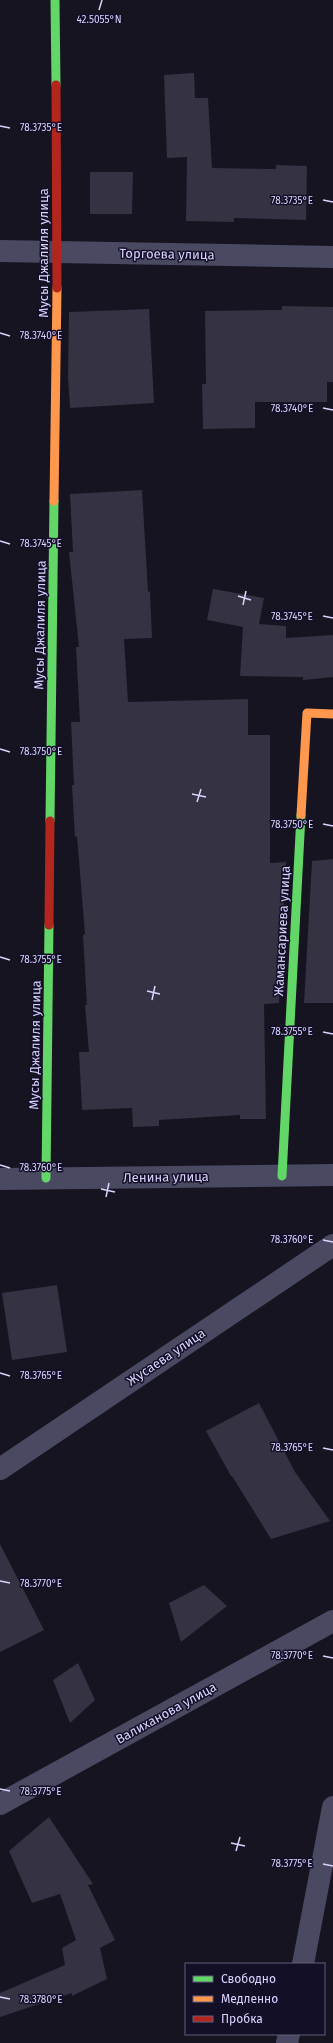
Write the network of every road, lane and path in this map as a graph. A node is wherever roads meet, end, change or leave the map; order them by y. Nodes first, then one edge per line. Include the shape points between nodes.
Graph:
1 (55, 0) edge
2 (0, 251) edge
3 (57, 252) junction
4 (333, 256) edge
5 (333, 714) edge
6 (282, 1176) junction
7 (333, 1176) edge
8 (46, 1178) junction
9 (0, 1179) edge
10 (333, 1245) edge
11 (0, 1469) edge
12 (333, 1621) edge
13 (0, 1804) edge
14 (333, 1807) edge
15 (303, 1963) edge

1 - 3 street, Мусы Джалиля улица
2 - 3 street, Торгоева улица
3 - 4 street, Торгоева улица
3 - 8 street, Мусы Джалиля улица
5 - 6 street, Жамансариева улица via 307,713
6 - 7 street, Ленина улица
6 - 8 street, Ленина улица
8 - 9 street, Ленина улица
10 - 11 street, Жусаева улица
12 - 13 street, Валиханова улица
14 - 15 street

